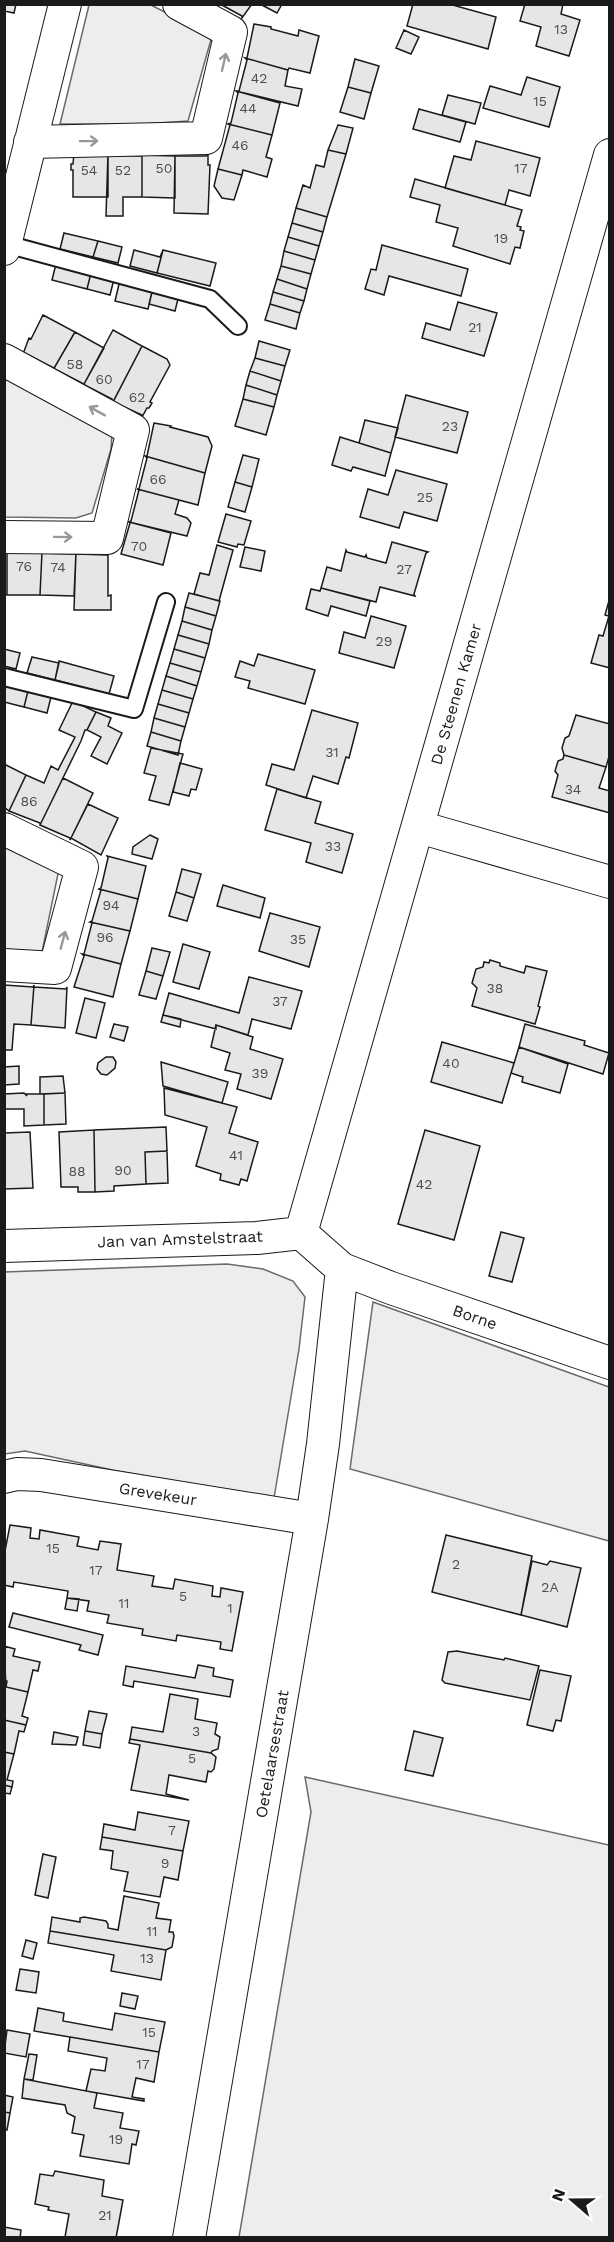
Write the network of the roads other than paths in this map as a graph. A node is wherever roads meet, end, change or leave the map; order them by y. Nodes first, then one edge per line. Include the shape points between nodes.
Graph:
1 (65, 4) edge
2 (179, 4) edge
3 (30, 142) junction
4 (609, 155) edge
5 (5, 247) edge
6 (238, 326) dead end
7 (4, 360) edge
8 (4, 537) edge
9 (166, 602) dead end
10 (4, 677) edge
11 (419, 826) junction
12 (4, 829) edge
13 (609, 882) edge
14 (4, 965) edge
15 (302, 1233) junction
16 (4, 1246) edge
17 (342, 1269) junction
18 (609, 1363) edge
19 (4, 1478) edge
20 (312, 1519) junction
21 (189, 2238) edge

1 - 3 street
3 -> 2 street via 206,138 231,32
3 - 5 street
4 - 11 street, De Steenen Kamer
5 - 6 lane via 210,299
8 -> 7 street via 107,538 133,430
9 - 10 lane via 134,710
11 - 13 street
11 - 15 street, De Steenen Kamer
14 -> 12 street via 55,968 82,867
15 - 16 street, Jan van Amstelstraat via 257,1238
15 - 17 street
17 - 18 street, Borne
17 - 20 street, Oetelaarsestraat
19 - 20 street, Grevekeur via 16,1474 41,1475
20 - 21 street, Oetelaarsestraat

